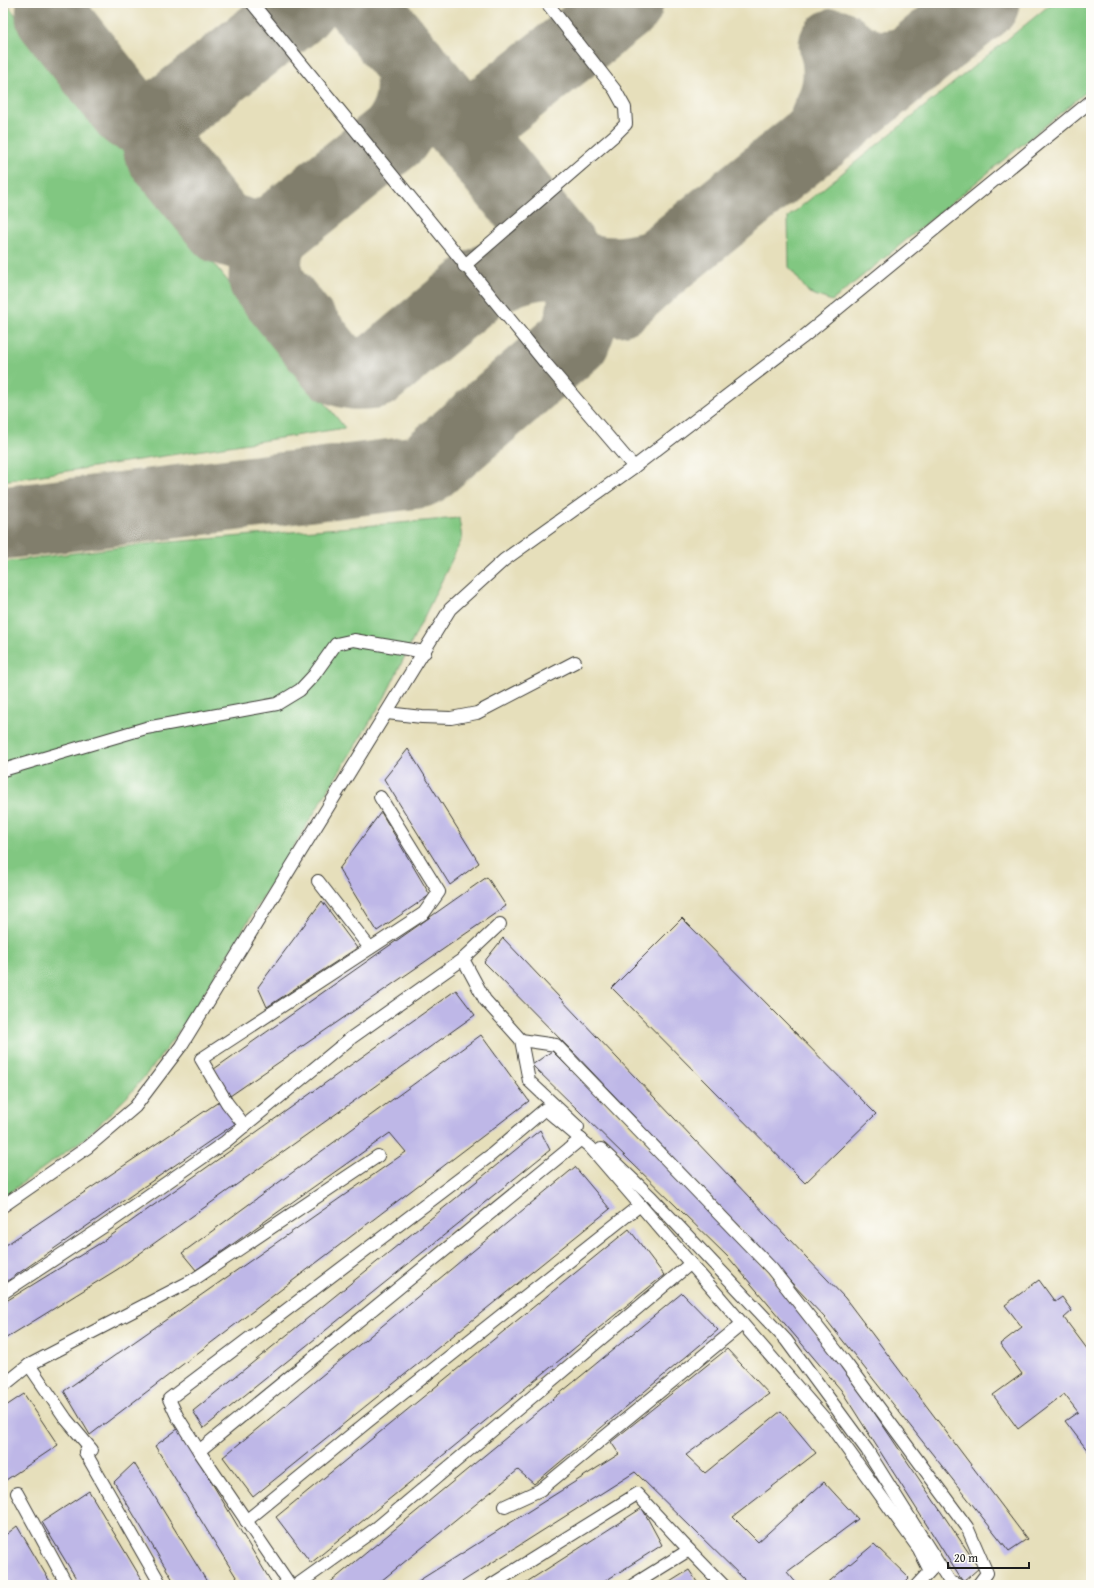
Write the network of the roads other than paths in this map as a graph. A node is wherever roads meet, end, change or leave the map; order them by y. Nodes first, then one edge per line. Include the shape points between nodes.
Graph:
1 (252, 3) edge
2 (547, 3) edge
3 (1091, 101) edge
4 (464, 266) junction
5 (634, 467) junction
6 (425, 652) junction
7 (575, 662) dead end
8 (387, 713) junction
9 (3, 770) edge
10 (380, 797) dead end
11 (318, 881) dead end
12 (500, 924) dead end
13 (370, 948) junction
14 (463, 959) junction
15 (521, 1040) junction
16 (245, 1126) junction
17 (581, 1139) junction
18 (378, 1156) dead end
19 (640, 1205) junction
20 (3, 1206) edge
21 (690, 1264) junction
22 (3, 1292) edge
23 (742, 1324) junction
24 (29, 1365) junction
25 (3, 1386) edge
26 (199, 1450) junction
27 (17, 1493) dead end
28 (505, 1506) dead end
29 (246, 1521) junction
30 (689, 1550) junction
31 (66, 1585) edge
32 (160, 1585) edge
33 (290, 1585) edge
34 (297, 1585) edge
35 (491, 1585) edge
36 (634, 1585) edge
37 (723, 1585) edge
38 (917, 1585) edge
39 (958, 1585) edge
40 (978, 1585) edge

1 - 4 lane
2 - 4 lane via 615,90 625,108 626,124
3 - 5 lane via 802,338
4 - 5 lane
5 - 6 lane via 504,560 450,609
6 - 8 lane
6 - 9 lane via 354,640 336,644 300,690 277,704 146,728
7 - 8 lane via 477,713 451,718
8 - 20 lane via 180,1046 135,1106 88,1147
10 - 13 lane via 439,892 424,913
11 - 13 lane
12 - 14 lane
13 - 16 lane via 201,1059 227,1103
14 - 15 lane via 486,1000
14 - 16 lane via 350,1038
15 - 39 lane via 529,1081 651,1196 786,1340 867,1450 950,1582
15 - 40 lane via 556,1045 772,1269 846,1363 967,1527 988,1573
16 - 22 lane via 226,1142
17 - 19 lane
17 - 26 lane
17 - 26 lane via 545,1109 491,1155 168,1399
18 - 24 lane via 193,1280
19 - 21 lane
19 - 29 lane
21 - 23 lane
21 - 34 lane via 374,1530
23 - 28 lane via 540,1490
23 - 38 lane via 830,1425 918,1548 930,1571
24 - 25 lane
24 - 32 lane via 88,1451
26 - 29 lane
27 - 31 lane
29 - 33 lane
30 - 35 lane via 637,1494
30 - 36 lane
30 - 37 lane

